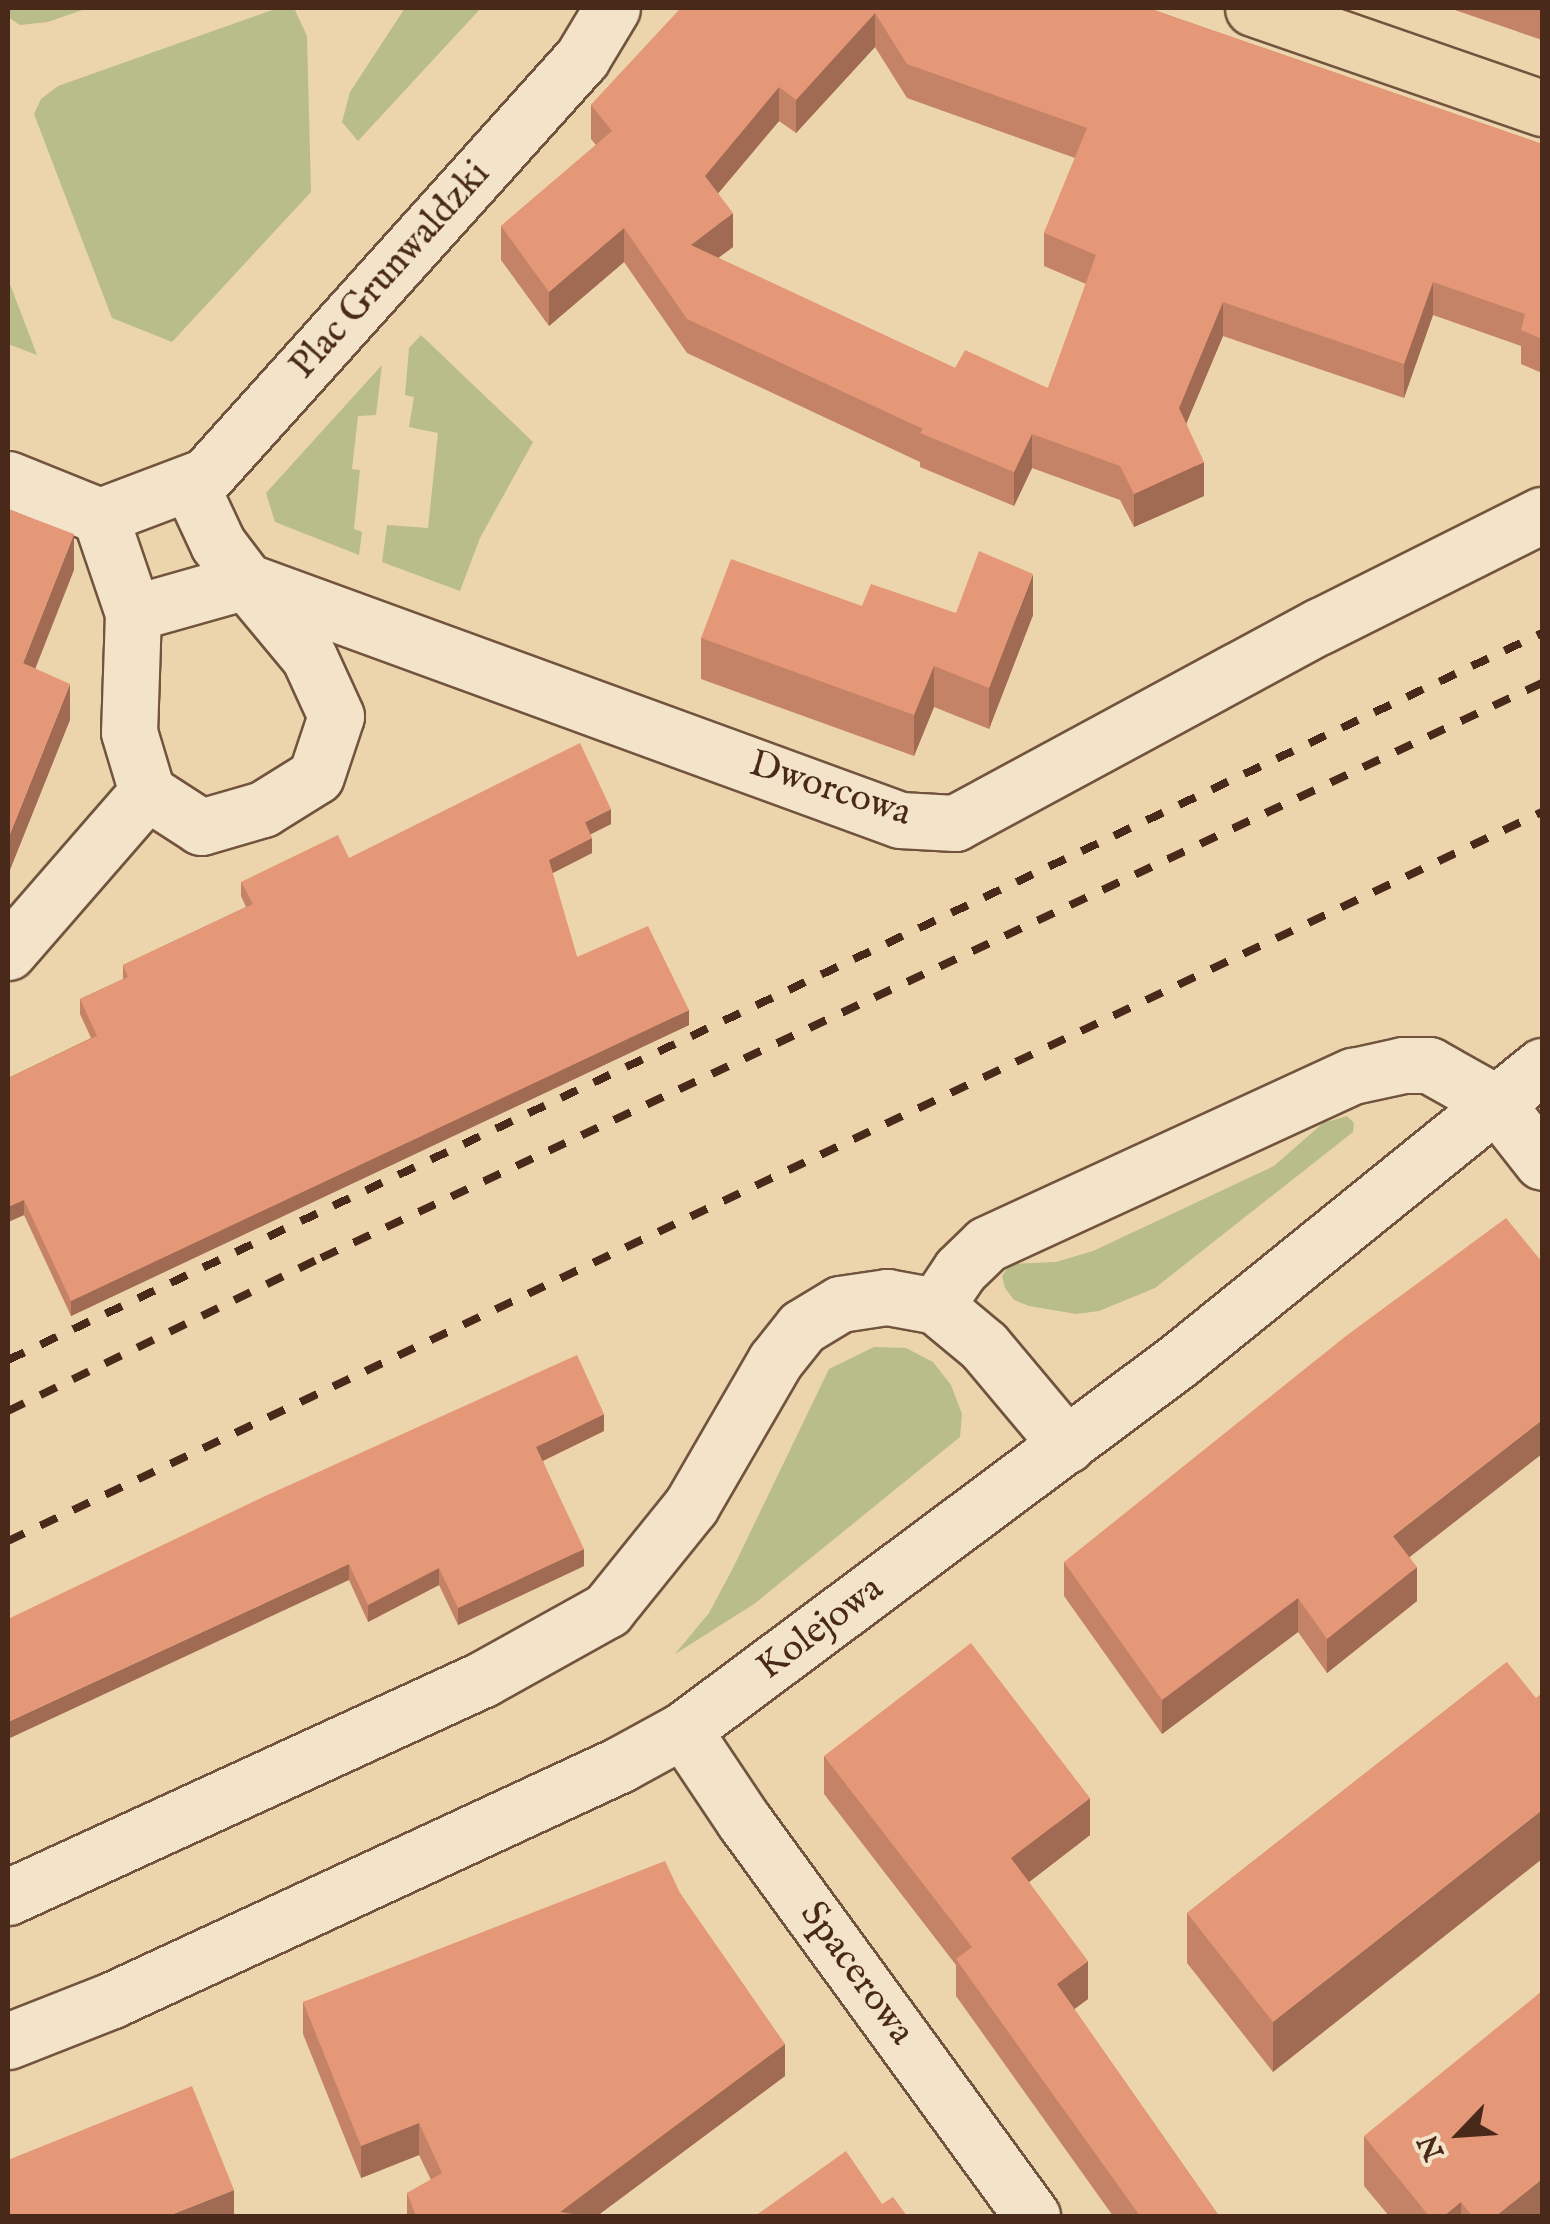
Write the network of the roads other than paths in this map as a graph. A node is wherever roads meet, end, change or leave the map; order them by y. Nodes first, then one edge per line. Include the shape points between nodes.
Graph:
1 (612, 8) edge
2 (1253, 8) edge
3 (1542, 108) edge
4 (8, 478) edge
5 (144, 501) junction
6 (1542, 515) edge
7 (246, 581) junction
8 (134, 613) junction
9 (147, 792) junction
10 (8, 952) edge
11 (1542, 1066) edge
12 (1495, 1102) junction
13 (1542, 1162) edge
14 (936, 1306) junction
15 (1067, 1445) junction
16 (684, 1730) junction
17 (8, 1897) edge
18 (8, 2042) edge
19 (1032, 2216) edge

1 - 5 street, Plac Grunwaldzki via 582,58 206,476
2 - 3 main road
4 - 5 street
5 - 7 street via 218,544
5 - 8 street
6 - 7 street, Dworcowa via 955,823 900,820
7 - 8 street
7 - 9 street via 308,658 336,716 316,776 263,809 201,826
8 - 9 street via 129,732
9 - 10 street
11 - 12 street, Kolejowa
12 - 13 street
12 - 14 street via 1429,1065 1353,1076 987,1244
12 - 15 street, Kolejowa
14 - 15 street via 984,1346
14 - 17 street via 887,1297 840,1304 802,1327 750,1401 691,1506 607,1610 483,1679
15 - 16 street, Kolejowa
16 - 18 street, Kolejowa via 112,2000
16 - 19 street, Spacerowa

